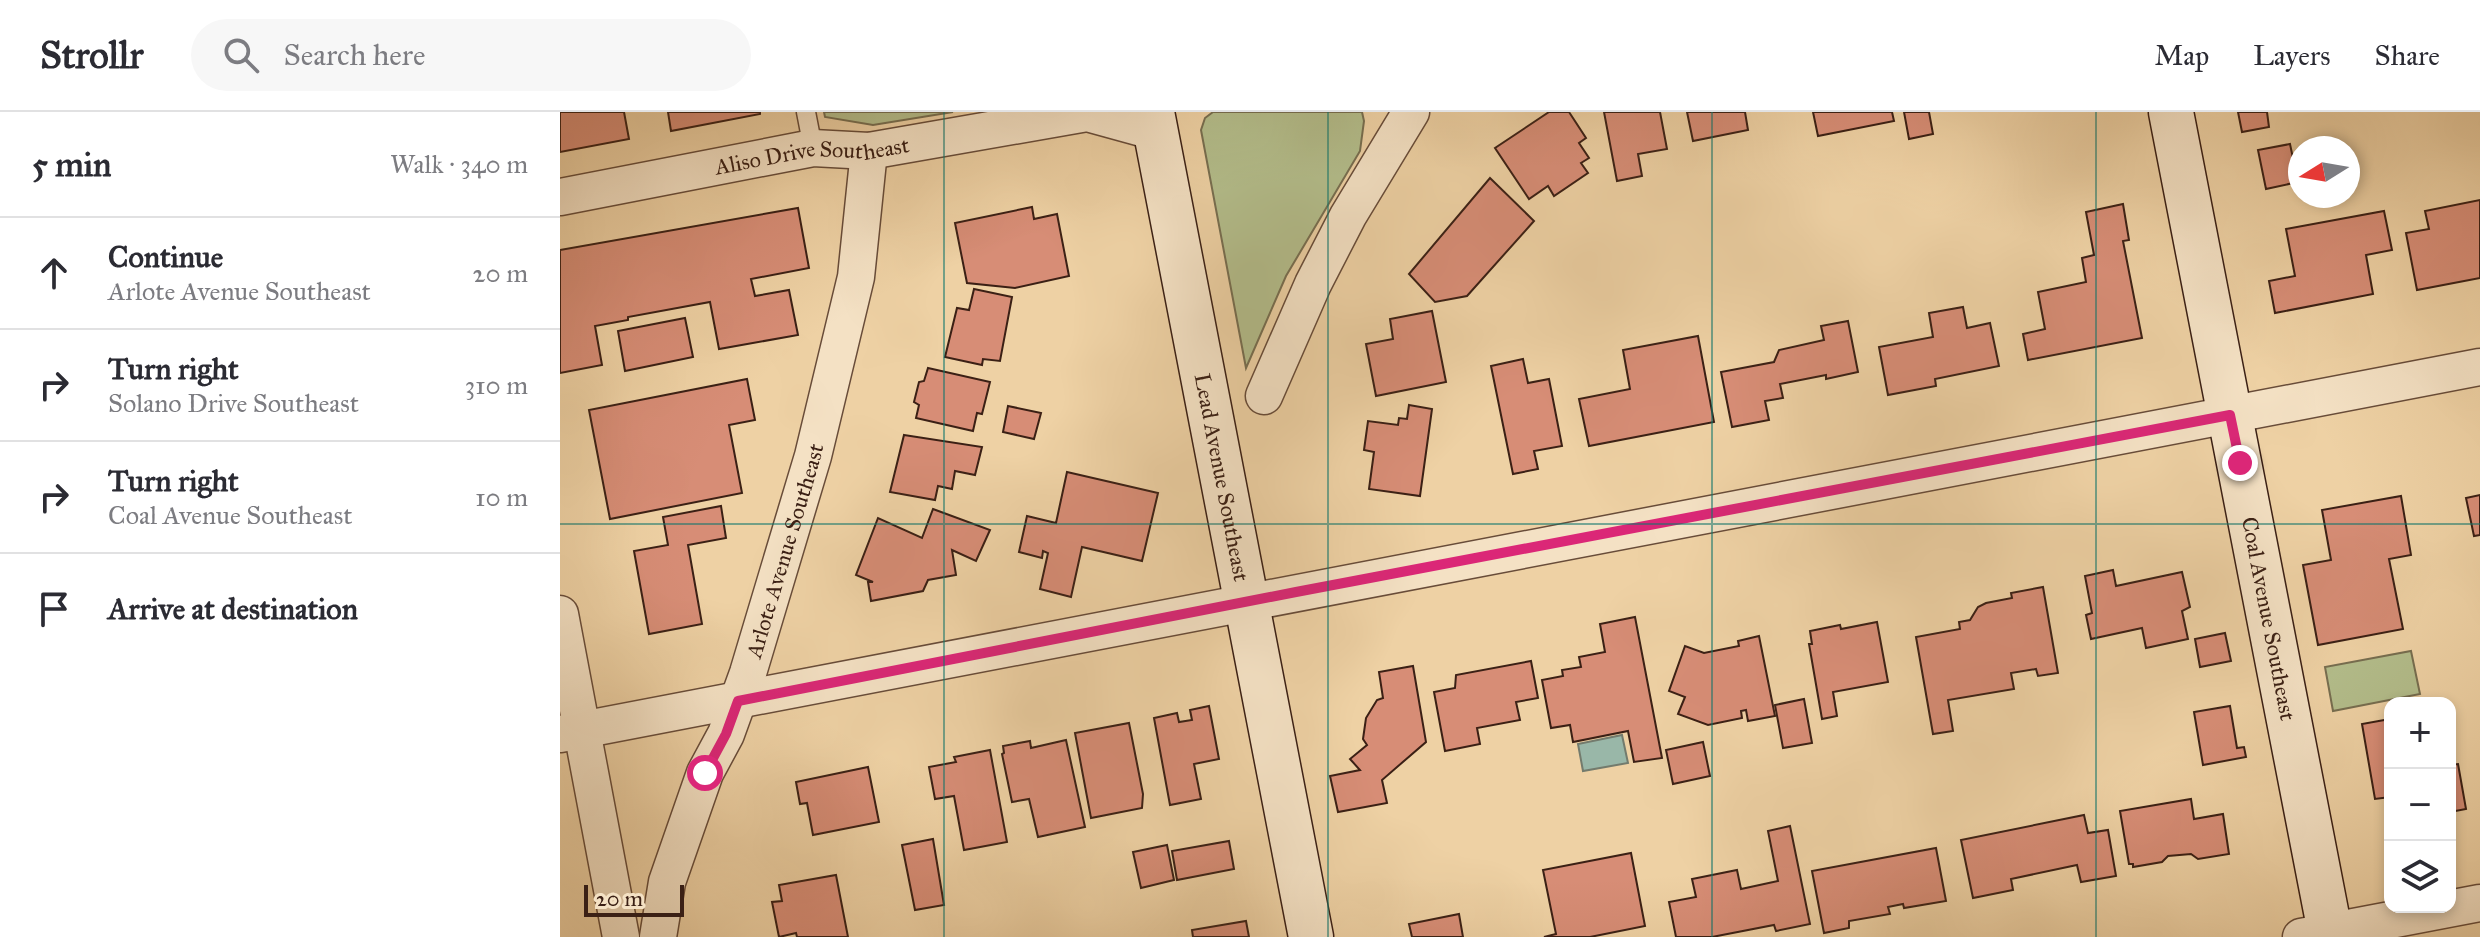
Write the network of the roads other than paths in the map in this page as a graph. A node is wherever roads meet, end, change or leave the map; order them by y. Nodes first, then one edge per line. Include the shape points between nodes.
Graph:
1 (806, 112) edge
2 (1411, 112) edge
3 (2171, 112) edge
4 (1154, 122) edge
5 (813, 148) junction
6 (869, 151) junction
7 (560, 197) edge
8 (2480, 367) edge
9 (1264, 396) dead end
10 (2230, 415) junction
11 (1246, 601) junction
12 (560, 615) edge
13 (738, 701) junction
14 (571, 732) edge
15 (2480, 903) edge
16 (2321, 935) edge
17 (621, 937) edge
18 (658, 937) edge
19 (1311, 937) edge

1 - 5 lane
2 - 9 street via 1348,216
3 - 10 main road, Coal Avenue Southeast
4 - 6 street, Aliso Drive Southeast via 1087,113
4 - 11 main road, Lead Avenue Southeast
5 - 6 street, Aliso Drive Southeast
5 - 7 street, Aliso Drive Southeast
6 - 13 street, Arlote Avenue Southeast via 856,277 813,456
8 - 10 street
10 - 11 street
10 - 16 main road, Coal Avenue Southeast
11 - 13 street
11 - 19 main road, Lead Avenue Southeast
12 - 14 street
13 - 14 street
13 - 18 street, Arlote Avenue Southeast via 705,773 667,882
14 - 17 street
15 - 16 street

